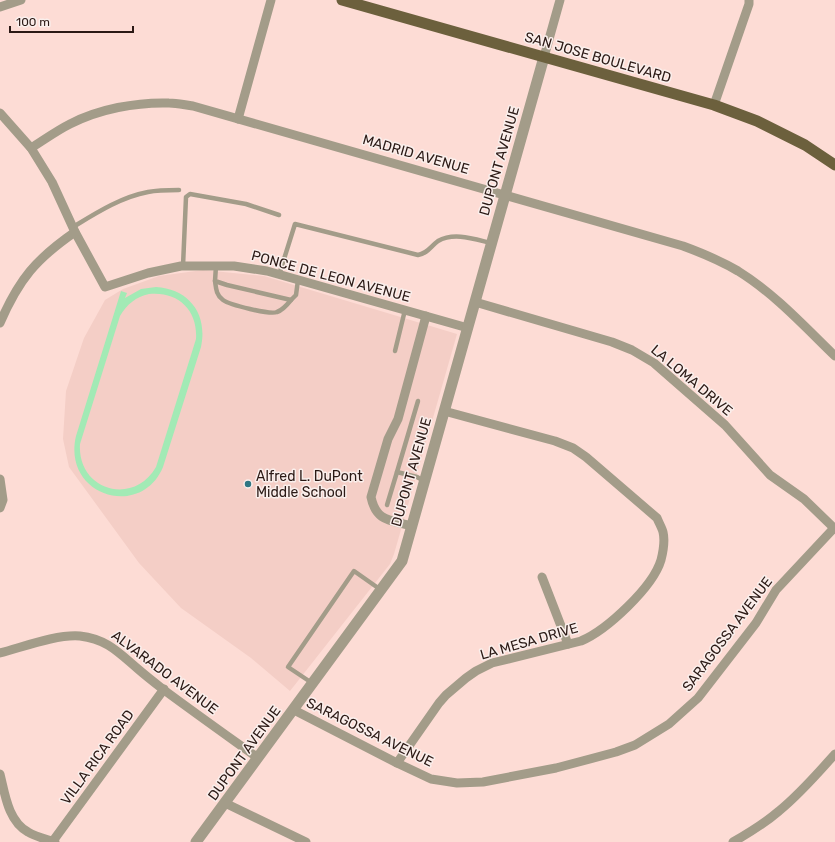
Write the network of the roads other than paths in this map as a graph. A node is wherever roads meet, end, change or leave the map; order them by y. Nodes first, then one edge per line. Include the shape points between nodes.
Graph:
1 (21, 0) edge
2 (271, 0) edge
3 (344, 0) edge
4 (560, 0) edge
5 (748, 0) edge
6 (0, 7) edge
7 (544, 57) junction
8 (714, 105) junction
9 (0, 113) edge
10 (238, 119) junction
11 (31, 148) junction
12 (835, 165) edge
13 (179, 190) dead end
14 (506, 194) junction
15 (279, 215) dead end
16 (74, 229) junction
17 (492, 243) junction
18 (183, 266) junction
19 (216, 266) junction
20 (279, 275) junction
21 (298, 280) junction
22 (215, 281) junction
23 (291, 300) junction
24 (475, 302) junction
25 (405, 310) junction
26 (426, 316) junction
27 (0, 323) edge
28 (468, 328) junction
29 (395, 351) dead end
30 (835, 356) edge
31 (418, 401) dead end
32 (444, 411) junction
33 (397, 472) junction
34 (0, 479) edge
35 (424, 481) junction
36 (387, 505) dead end
37 (0, 508) edge
38 (412, 526) junction
39 (835, 529) edge
40 (542, 577) dead end
41 (382, 590) junction
42 (568, 644) junction
43 (0, 653) edge
44 (313, 684) junction
45 (164, 689) junction
46 (294, 710) junction
47 (835, 754) edge
48 (258, 758) junction
49 (397, 763) junction
50 (0, 774) edge
51 (225, 803) junction
52 (54, 842) edge
53 (196, 842) edge
54 (306, 842) edge
55 (733, 842) edge

1 - 6 street
2 - 10 street
3 - 7 main road, SAN JOSE BOULEVARD
4 - 7 street
5 - 8 street
7 - 8 main road, SAN JOSE BOULEVARD
7 - 14 street, DUPONT AVENUE
8 - 12 main road, SAN JOSE BOULEVARD via 757,121 805,145
9 - 11 street, PONCE DE LEON AVENUE
10 - 11 street, MADRID AVENUE via 193,106 170,103 146,104 88,116 69,124
10 - 14 street, MADRID AVENUE
11 - 16 street, PONCE DE LEON AVENUE via 52,182
13 - 16 lane via 153,191 134,196 114,204
14 - 17 street, DUPONT AVENUE
14 - 30 street, MADRID AVENUE via 709,256 738,271 759,286
15 - 18 lane via 246,204 190,194 186,197
16 - 18 street, PONCE DE LEON AVENUE via 105,287 148,273
16 - 27 street via 36,262 10,300
17 - 20 lane via 463,236 446,238 437,242 424,254 418,255 295,224
17 - 24 street, DUPONT AVENUE
18 - 19 street, PONCE DE LEON AVENUE
19 - 20 street, PONCE DE LEON AVENUE via 234,266
19 - 22 lane
20 - 21 street, PONCE DE LEON AVENUE
21 - 23 lane via 296,295
21 - 25 street, PONCE DE LEON AVENUE
22 - 23 lane
22 - 23 lane via 217,294 224,300 255,310 276,313
24 - 28 street, DUPONT AVENUE
24 - 39 street, LA LOMA DRIVE via 612,342 654,363 725,425 770,475 804,499
25 - 26 street, PONCE DE LEON AVENUE
25 - 29 lane
26 - 28 street, PONCE DE LEON AVENUE
26 - 38 street via 398,419 388,439 371,497 378,515
28 - 32 street, DUPONT AVENUE
31 - 33 lane
32 - 35 street, DUPONT AVENUE
32 - 42 street, LA MESA DRIVE via 573,448 657,518 663,532 663,545 661,559 650,581 623,611 592,636 581,642
33 - 35 lane
33 - 36 lane
34 - 37 street via 3,500
35 - 38 street, DUPONT AVENUE
38 - 41 street, DUPONT AVENUE via 402,561
39 - 49 street, SARAGOSSA AVENUE via 776,590 756,623 698,698 669,724 636,745 556,768 483,782 457,783 431,779
40 - 42 street
41 - 44 street, DUPONT AVENUE
41 - 44 lane via 354,571 288,667
42 - 49 street, LA MESA DRIVE via 503,660 476,671 446,695
43 - 45 street, ALVARADO AVENUE via 59,637 80,636 108,645
44 - 46 street, DUPONT AVENUE
45 - 48 street, ALVARADO AVENUE
45 - 52 street, VILLA RICA ROAD
46 - 48 street, DUPONT AVENUE
46 - 49 street, SARAGOSSA AVENUE
47 - 55 street via 779,812
48 - 51 street, DUPONT AVENUE
50 - 52 street via 11,814 17,824 28,832
51 - 53 street, DUPONT AVENUE
51 - 54 street

